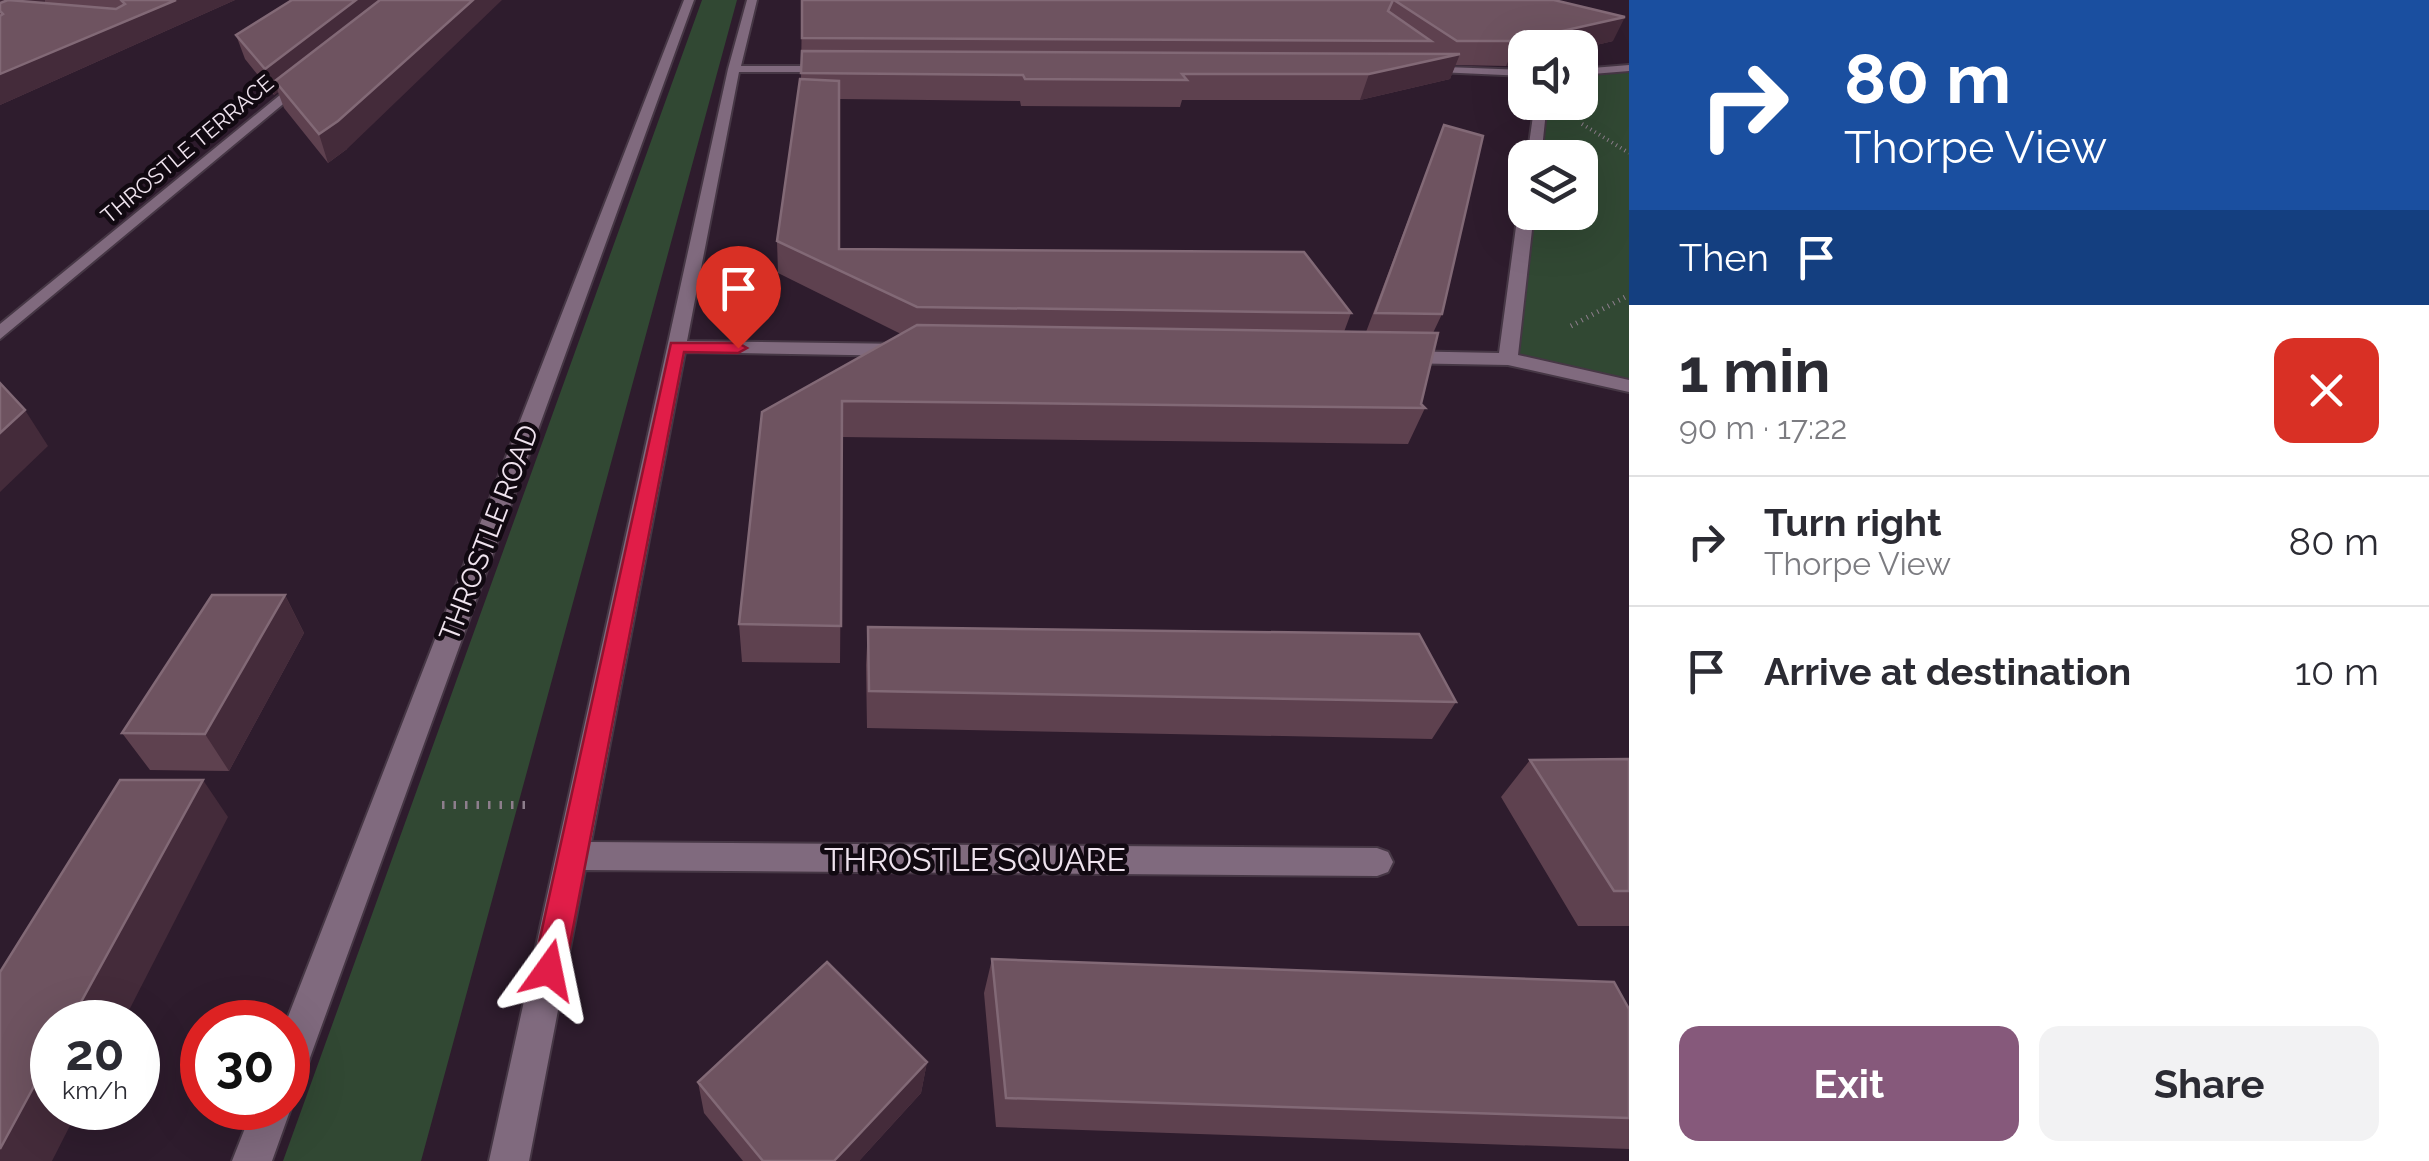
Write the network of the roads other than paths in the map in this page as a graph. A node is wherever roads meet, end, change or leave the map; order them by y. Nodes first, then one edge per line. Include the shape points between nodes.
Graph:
1 (690, 0) edge
2 (752, 0) edge
3 (1426, 59) edge
4 (1629, 68) edge
5 (1400, 69) edge
6 (1440, 69) junction
7 (734, 70) junction
8 (852, 70) edge
9 (1598, 71) edge
10 (1508, 72) edge
11 (313, 74) edge
12 (1524, 230) edge
13 (0, 333) edge
14 (677, 346) junction
15 (929, 350) edge
16 (1368, 357) edge
17 (1508, 359) junction
18 (1629, 386) edge
19 (572, 856) junction
20 (1377, 862) dead end
21 (310, 1007) edge
22 (264, 1130) edge
23 (252, 1161) edge
24 (509, 1161) edge

1 - 21 street, THROSTLE ROAD
2 - 7 street
3 - 6 street
4 - 9 street
5 - 6 street
6 - 10 street
7 - 8 street
7 - 14 street
11 - 13 street, THROSTLE TERRACE
12 - 17 street
14 - 15 street
14 - 19 street
16 - 17 street
17 - 18 street
19 - 20 street, THROSTLE SQUARE
19 - 24 street
22 - 23 street

